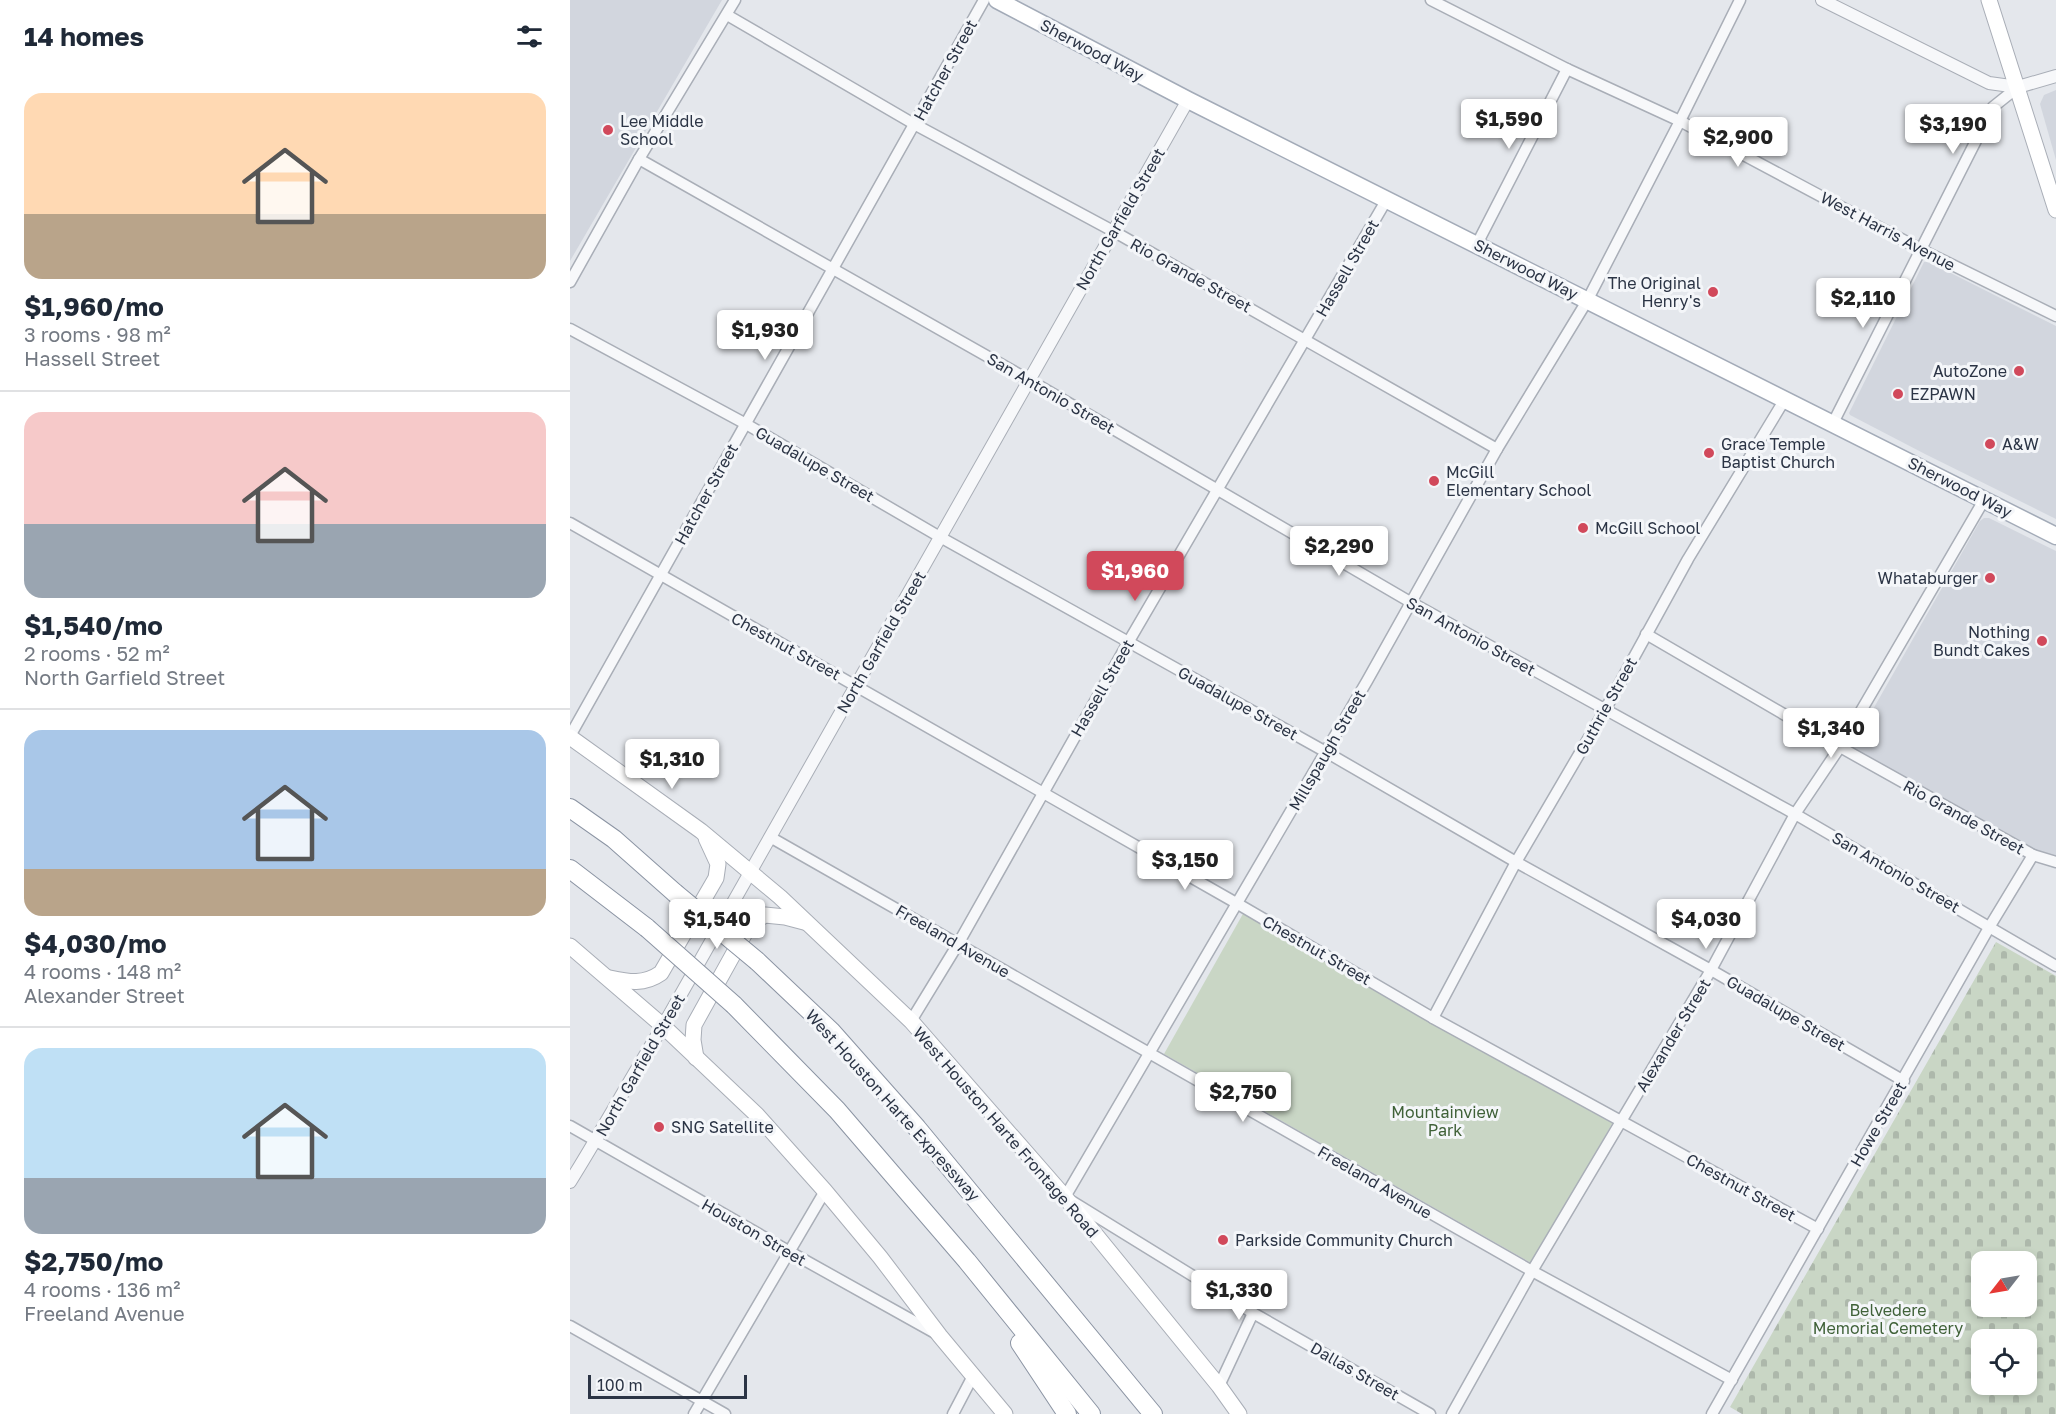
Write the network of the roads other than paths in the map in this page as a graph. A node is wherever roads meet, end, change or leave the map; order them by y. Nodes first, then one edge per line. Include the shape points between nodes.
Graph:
1 (735, 0) edge
2 (984, 0) edge
3 (997, 0) edge
4 (1431, 0) edge
5 (1740, 0) edge
6 (1822, 0) edge
7 (1989, 0) edge
8 (727, 15) junction
9 (1566, 69) junction
10 (2056, 76) edge
11 (2018, 87) junction
12 (1188, 100) junction
13 (1680, 121) junction
14 (914, 124) junction
15 (639, 159) junction
16 (1387, 200) junction
17 (2056, 210) edge
18 (1113, 231) junction
19 (1477, 244) junction
20 (1920, 249) junction
21 (833, 269) junction
22 (570, 282) edge
23 (1587, 301) junction
24 (2056, 316) edge
25 (570, 330) edge
26 (1305, 339) junction
27 (1029, 380) junction
28 (1785, 399) junction
29 (1833, 423) junction
30 (746, 424) junction
31 (1497, 449) junction
32 (1217, 490) junction
33 (1984, 500) junction
34 (570, 523) edge
35 (2056, 536) edge
36 (940, 537) junction
37 (660, 575) junction
38 (1412, 603) junction
39 (1646, 634) junction
40 (1129, 641) junction
41 (856, 686) junction
42 (1605, 710) junction
43 (570, 737) edge
44 (1840, 747) junction
45 (1326, 752) junction
46 (1042, 792) junction
47 (570, 808) edge
48 (1795, 814) junction
49 (701, 831) junction
50 (770, 837) junction
51 (2033, 855) junction
52 (1516, 862) junction
53 (2056, 862) edge
54 (570, 869) edge
55 (750, 873) junction
56 (1238, 904) junction
57 (807, 923) junction
58 (1990, 926) junction
59 (958, 944) junction
60 (570, 946) edge
61 (2056, 966) edge
62 (1711, 970) junction
63 (607, 977) junction
64 (1434, 1018) junction
65 (911, 1022) junction
66 (663, 1026) junction
67 (1150, 1054) junction
68 (696, 1058) junction
69 (1904, 1081) junction
70 (1621, 1121) junction
71 (570, 1126) edge
72 (596, 1141) junction
73 (570, 1182) edge
74 (825, 1191) junction
75 (1065, 1197) junction
76 (1818, 1229) junction
77 (790, 1252) junction
78 (1026, 1257) junction
79 (967, 1261) junction
80 (1532, 1271) junction
81 (1253, 1313) junction
82 (570, 1326) edge
83 (940, 1336) junction
84 (974, 1374) junction
85 (1732, 1380) junction
86 (1219, 1386) junction
87 (701, 1401) junction
88 (694, 1414) edge
89 (725, 1414) edge
90 (953, 1414) edge
91 (1005, 1414) edge
92 (1067, 1414) edge
93 (1091, 1414) edge
94 (1154, 1414) edge
95 (1168, 1414) edge
96 (1239, 1414) edge
97 (1430, 1414) edge
98 (1452, 1414) edge
99 (1712, 1414) edge

1 - 8 street
2 - 14 street, Hatcher Street
3 - 12 main road, Sherwood Way
4 - 9 street, West Harris Avenue
5 - 13 street, Millspaugh Street
6 - 11 street via 1989,83
7 - 11 main road
8 - 14 street, Rio Grande Street
8 - 15 street
9 - 13 street, West Harris Avenue
9 - 19 street
10 - 11 street
11 - 17 main road
11 - 20 street via 1993,107
12 - 16 main road, Sherwood Way
12 - 18 street, North Garfield Street
13 - 20 street, West Harris Avenue
13 - 23 street, Millspaugh Street
14 - 18 street, Rio Grande Street
14 - 21 street, Hatcher Street
15 - 21 street, San Antonio Street
15 - 22 street
16 - 19 main road, Sherwood Way
16 - 26 street, Hassell Street
18 - 26 street, Rio Grande Street
18 - 27 street, North Garfield Street
19 - 23 main road, Sherwood Way
20 - 24 street, West Harris Avenue
20 - 29 street
21 - 27 street, San Antonio Street
21 - 30 street, Hatcher Street
23 - 28 main road, Sherwood Way
23 - 31 street, Millspaugh Street
25 - 30 street, Guadalupe Street
26 - 31 street, Rio Grande Street
26 - 32 street, Hassell Street
27 - 32 street, San Antonio Street
27 - 36 street, North Garfield Street
28 - 29 main road, Sherwood Way
28 - 39 street, Guthrie Street
29 - 33 main road, Sherwood Way
30 - 36 street, Guadalupe Street
30 - 37 street, Hatcher Street
31 - 38 street, Millspaugh Street
32 - 38 street, San Antonio Street
32 - 40 street, Hassell Street
33 - 35 main road, Sherwood Way
33 - 44 street, Alexander Street
34 - 37 street, Chestnut Street
36 - 40 street, Guadalupe Street
36 - 41 street, North Garfield Street
37 - 41 street, Chestnut Street
37 - 43 street, Hatcher Street
38 - 42 street, San Antonio Street
38 - 45 street, Millspaugh Street
39 - 42 street, Guthrie Street
39 - 44 street, Rio Grande Street
40 - 45 street, Guadalupe Street
40 - 46 street, Hassell Street
41 - 46 street, Chestnut Street
41 - 50 street, North Garfield Street
42 - 48 street, San Antonio Street
42 - 52 street, Guthrie Street
43 - 49 main road
44 - 48 street, Alexander Street
44 - 51 street, Rio Grande Street
45 - 52 street, Guadalupe Street
45 - 56 street, Millspaugh Street
46 - 56 street, Chestnut Street
46 - 59 street, Hassell Street
47 - 78 highway, West Houston Harte Expressway, bridge via 614,840 757,961 831,1031
48 - 58 street, San Antonio Street
48 - 62 street, Alexander Street
49 - 55 main road
49 - 63 main road via 718,864 716,878 661,973 640,983
50 - 55 street, North Garfield Street
50 - 59 street, Freeland Avenue
51 - 53 street
51 - 58 street, Howe Street
52 - 62 street, Guadalupe Street
52 - 64 street, Guthrie Street
54 - 79 highway, bridge via 646,928 734,1005 837,1110
55 - 57 main road, West Houston Harte Frontage Road
55 - 66 street, North Garfield Street
56 - 64 street, Chestnut Street
56 - 67 street, Millspaugh Street
57 - 65 main road, West Houston Harte Frontage Road
57 - 68 main road via 765,915 750,924 694,1025
58 - 61 street, San Antonio Street
58 - 69 street, Howe Street
59 - 65 street, Hassell Street
59 - 67 street, Freeland Avenue
60 - 63 main road
62 - 69 street, Guadalupe Street
62 - 70 street, Alexander Street
63 - 66 main road
64 - 70 street, Chestnut Street
65 - 75 main road, West Houston Harte Frontage Road
66 - 68 main road
66 - 72 street, North Garfield Street
67 - 75 street, Millspaugh Street
67 - 80 street, Freeland Avenue
68 - 74 main road via 757,1115
69 - 76 street, Howe Street
70 - 76 street, Chestnut Street
70 - 80 street, Alexander Street
71 - 72 street, Houston Street
72 - 73 street, North Garfield Street
72 - 77 street, Houston Street
74 - 77 street
74 - 83 main road
75 - 81 street, Dallas Street
75 - 86 main road, West Houston Harte Frontage Road
76 - 85 street, Howe Street
77 - 83 street, Houston Street
77 - 87 street
78 - 94 highway, West Houston Harte Expressway
78 - 95 highway
79 - 92 highway
79 - 93 highway
80 - 85 street, Freeland Avenue
80 - 98 street, Alexander Street
81 - 86 street
81 - 97 street, Dallas Street
82 - 87 street
83 - 84 main road
84 - 90 street
84 - 91 main road
85 - 99 street, Howe Street
86 - 96 main road, West Houston Harte Frontage Road
87 - 88 street
87 - 89 street

